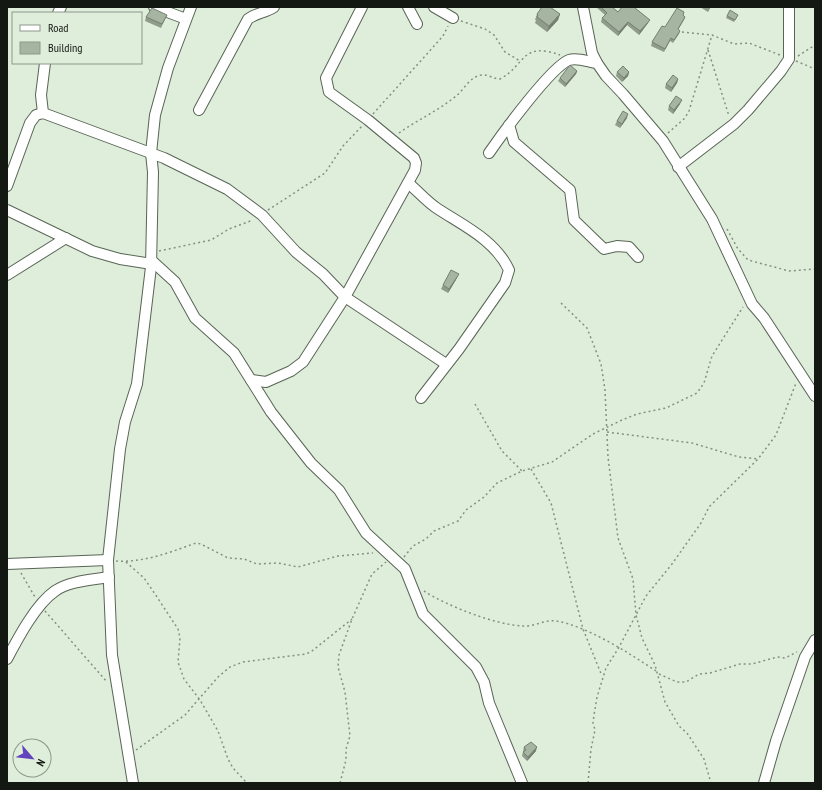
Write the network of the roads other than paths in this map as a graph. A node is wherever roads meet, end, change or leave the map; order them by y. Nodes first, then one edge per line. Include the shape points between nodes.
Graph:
1 (154, 7) edge
2 (191, 7) edge
3 (274, 7) edge
4 (362, 7) edge
5 (408, 7) edge
6 (434, 7) edge
7 (583, 7) edge
8 (789, 7) edge
9 (454, 18) road end
10 (186, 19) junction
11 (417, 24) dead end
12 (596, 63) junction
13 (45, 64) edge
14 (199, 110) dead end
15 (43, 113) junction
16 (509, 125) junction
17 (489, 152) dead end
18 (151, 153) junction
19 (678, 167) junction
20 (408, 183) junction
21 (7, 186) edge
22 (7, 210) edge
23 (66, 238) junction
24 (638, 257) dead end
25 (152, 259) junction
26 (7, 275) edge
27 (345, 297) junction
28 (446, 364) junction
29 (251, 380) junction
30 (815, 396) edge
31 (421, 398) dead end
32 (108, 560) junction
33 (11, 564) edge
34 (109, 577) junction
35 (815, 640) edge
36 (7, 659) edge
37 (133, 783) edge
38 (522, 783) edge
39 (764, 783) edge

1 - 10 street
2 - 10 street
3 - 14 street via 248,18
4 - 20 street via 326,78 329,92 414,158 415,170
5 - 11 street
6 - 9 street
7 - 12 street
8 - 19 street via 789,59 774,82 730,128
10 - 18 street via 157,107
12 - 16 street via 570,60 554,72
12 - 19 street via 663,141
13 - 15 street via 41,95
15 - 18 street
15 - 21 street via 36,115 30,123
16 - 17 street
16 - 24 street via 514,142 570,190 574,220 604,249 629,247
18 - 25 street
18 - 27 street via 227,189 262,215 296,252 323,274
19 - 30 street via 712,219 752,304
20 - 27 street
20 - 28 street via 437,208 490,244 503,257 509,270 505,283
22 - 23 street
23 - 25 street via 99,253 120,259
23 - 26 street
25 - 29 street via 175,282 195,318 230,348
25 - 32 street via 137,384 120,449
27 - 28 street
27 - 29 street via 303,362 291,372 266,382
28 - 31 street
29 - 38 street via 281,424 320,473 339,490 366,533 409,574 423,614 476,667
32 - 33 street
32 - 34 street
34 - 36 street via 71,584 55,590 40,606
34 - 37 street via 116,691
35 - 39 street via 776,741

